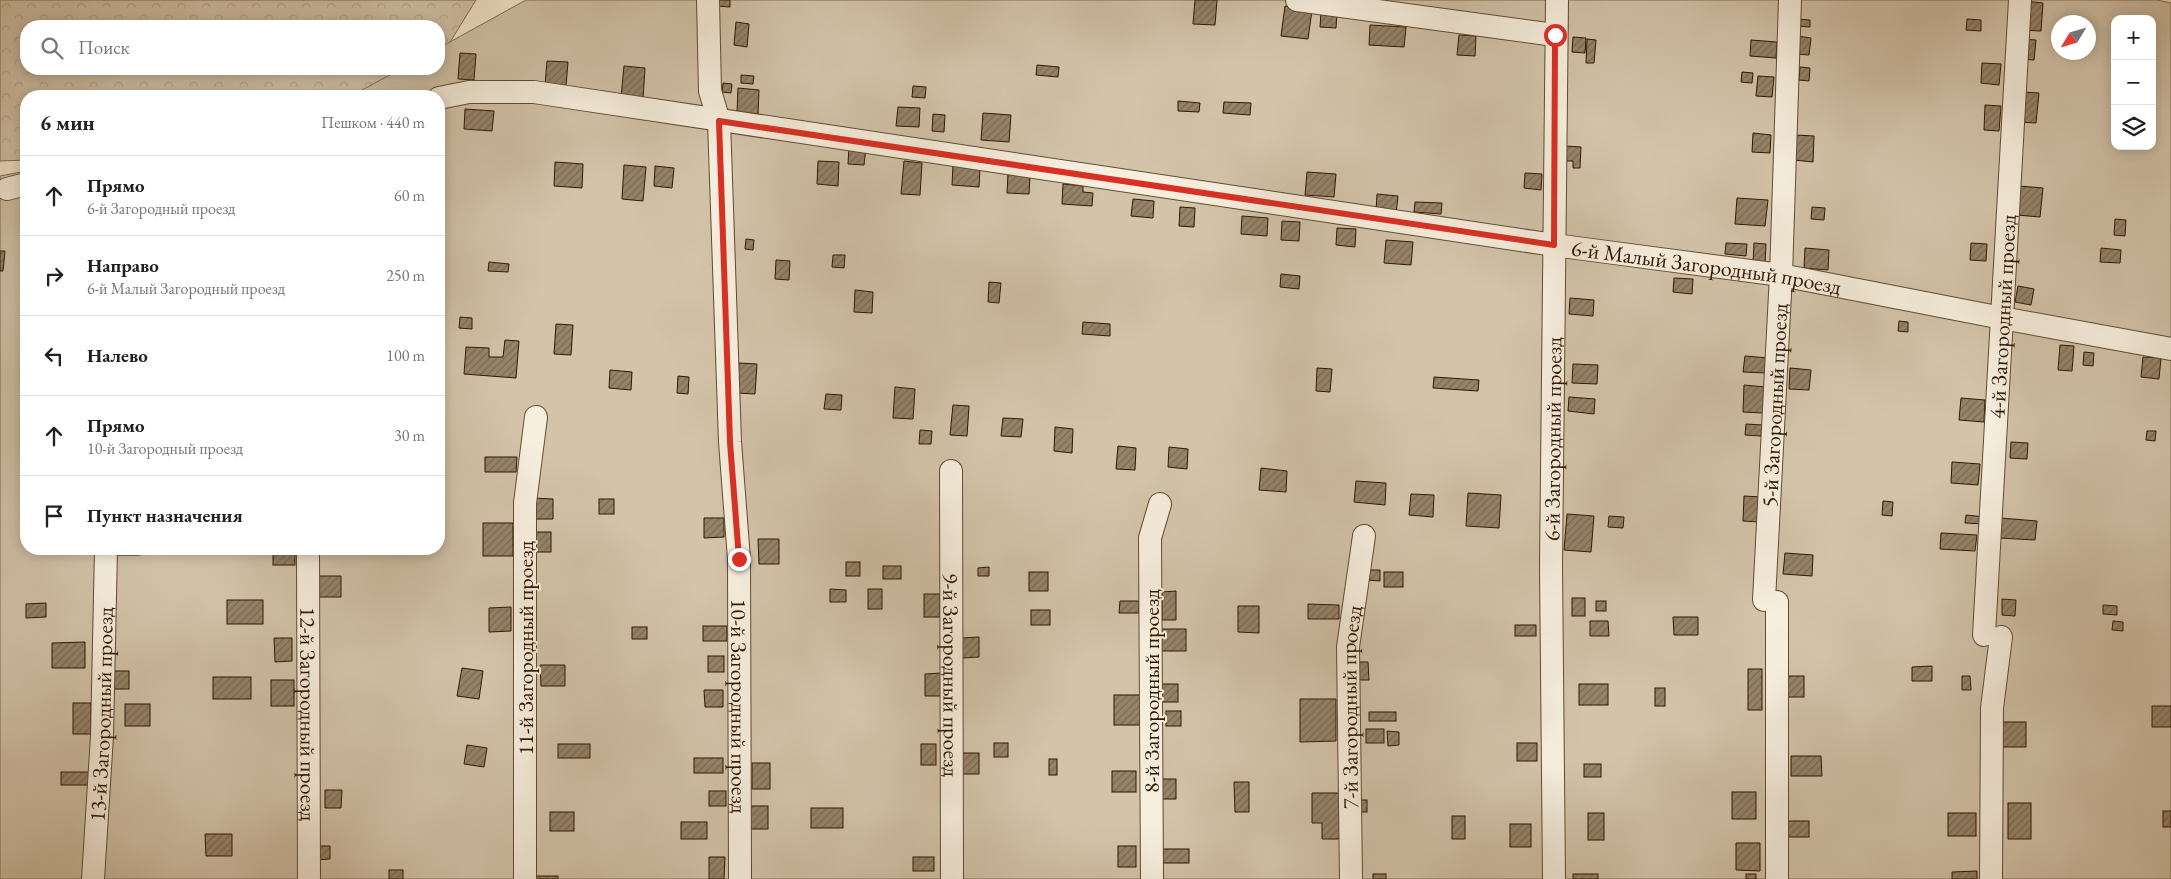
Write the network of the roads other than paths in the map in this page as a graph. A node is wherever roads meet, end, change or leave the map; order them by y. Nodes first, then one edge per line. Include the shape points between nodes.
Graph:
1 (708, 0) edge
2 (1297, 0) edge
3 (1557, 0) edge
4 (1790, 0) edge
5 (2020, 0) edge
6 (1555, 35) junction
7 (445, 97) edge
8 (719, 121) junction
9 (1554, 245) junction
10 (1781, 275) junction
11 (2002, 318) junction
12 (2171, 349) edge
13 (536, 417) dead end
14 (951, 471) dead end
15 (1160, 504) dead end
16 (1364, 536) dead end
17 (106, 555) edge
18 (308, 555) edge
19 (93, 879) edge
20 (309, 879) edge
21 (525, 879) edge
22 (740, 879) edge
23 (952, 879) edge
24 (1152, 879) edge
25 (1351, 879) edge
26 (1554, 879) edge
27 (1777, 879) edge
28 (1991, 879) edge

1 - 8 lane, 10-й Загородный проезд via 710,91
2 - 6 lane
3 - 6 lane, 6-й Загородный проезд
4 - 10 lane, 5-й Загородный проезд
5 - 11 lane, 4-й Загородный проезд
6 - 9 lane, 6-й Загородный проезд
7 - 8 lane, 6-й Малый Загородный проезд via 469,92 534,92
8 - 9 lane, 6-й Малый Загородный проезд
8 - 22 lane, 10-й Загородный проезд via 730,442 739,559
9 - 10 lane, 6-й Малый Загородный проезд
9 - 26 lane, 6-й Загородный проезд via 1551,566
10 - 11 lane, 6-й Малый Загородный проезд
10 - 27 lane, 5-й Загородный проезд via 1770,601
11 - 12 lane, 6-й Малый Загородный проезд
11 - 28 lane, 4-й Загородный проезд via 1993,636
13 - 21 lane, 11-й Загородный проезд via 525,503
14 - 23 lane, 9-й Загородный проезд
15 - 24 lane, 8-й Загородный проезд via 1150,538
16 - 25 lane, 7-й Загородный проезд via 1348,647
17 - 19 lane, 13-й Загородный проезд via 102,736
18 - 20 lane, 12-й Загородный проезд

